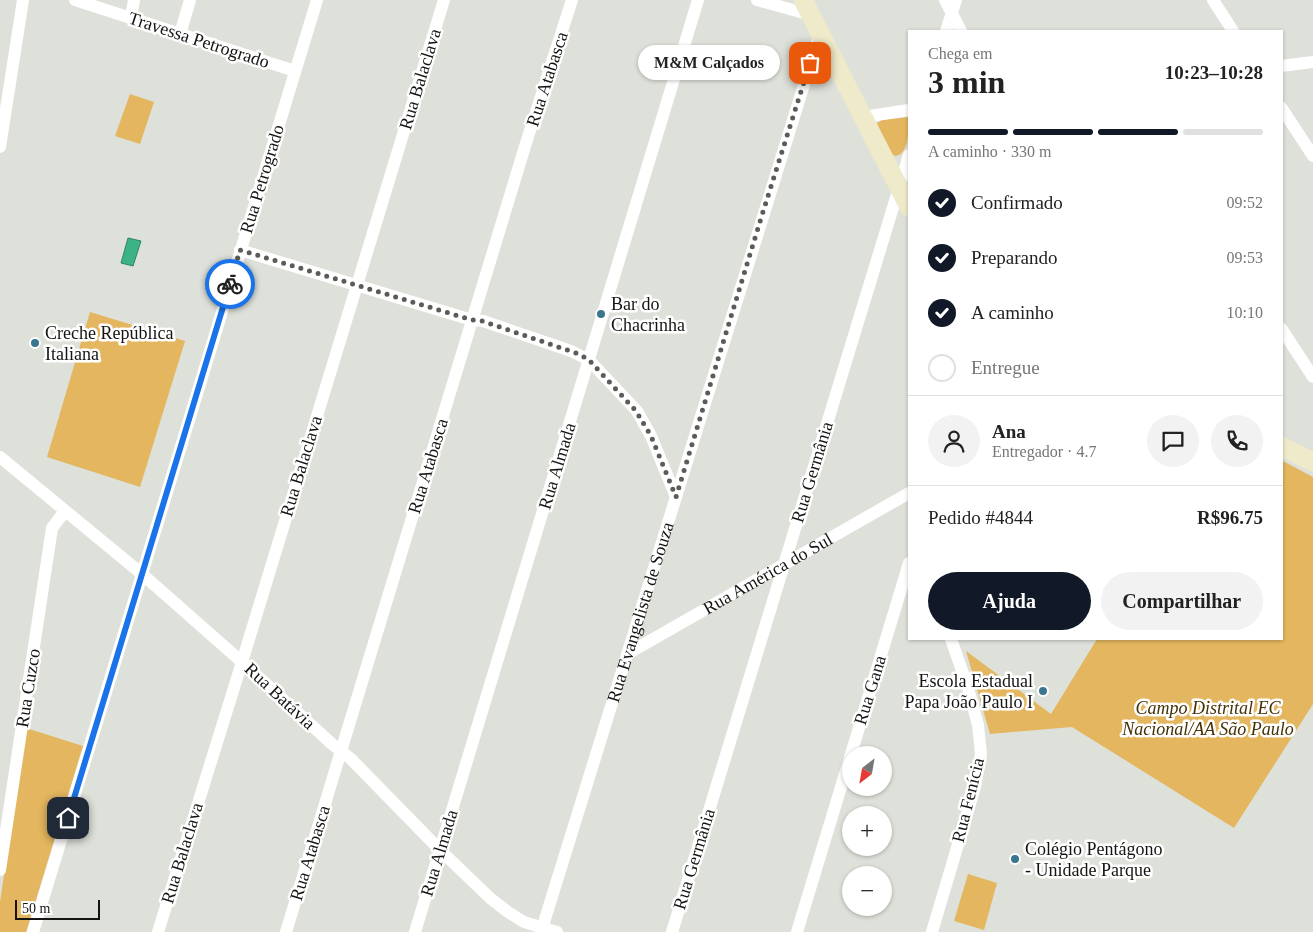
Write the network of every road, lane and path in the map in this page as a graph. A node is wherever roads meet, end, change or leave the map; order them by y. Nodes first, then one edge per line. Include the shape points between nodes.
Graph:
1 (23, 0) edge
2 (75, 0) edge
3 (134, 0) edge
4 (190, 0) edge
5 (317, 0) edge
6 (444, 0) edge
7 (572, 0) edge
8 (698, 0) edge
9 (761, 0) edge
10 (946, 0) edge
11 (1213, 0) edge
12 (954, 6) edge
13 (807, 8) edge
14 (131, 18) junction
15 (946, 30) edge
16 (961, 30) edge
17 (1232, 30) edge
18 (820, 33) junction
19 (180, 34) junction
20 (833, 59) junction
21 (1313, 62) edge
22 (810, 63) junction
23 (1283, 66) edge
24 (295, 71) junction
25 (1283, 109) edge
26 (908, 110) edge
27 (863, 116) junction
28 (0, 147) edge
29 (1313, 156) edge
30 (908, 158) edge
31 (899, 188) junction
32 (908, 205) edge
33 (240, 250) junction
34 (356, 285) junction
35 (472, 320) junction
36 (1283, 331) edge
37 (589, 360) junction
38 (1313, 377) edge
39 (1283, 447) edge
40 (0, 457) edge
41 (1313, 462) edge
42 (908, 494) edge
43 (676, 497) junction
44 (65, 511) junction
45 (784, 564) junction
46 (908, 566) edge
47 (142, 574) junction
48 (952, 640) edge
49 (627, 654) junction
50 (242, 662) junction
51 (341, 752) junction
52 (440, 850) junction
53 (0, 870) edge
54 (542, 930) edge
55 (33, 932) edge
56 (158, 932) edge
57 (286, 932) edge
58 (415, 932) edge
59 (557, 932) edge
60 (672, 932) edge
61 (797, 932) edge
62 (932, 932) edge

1 - 28 street
2 - 14 street, Travessa Petrogrado
3 - 14 street
4 - 19 street
5 - 24 street, Rua Petrogrado
6 - 34 street, Rua Balaclava
7 - 35 street, Rua Atabasca
8 - 37 street, Rua Almada
9 - 13 street
10 - 12 street
11 - 17 street
12 - 15 street
12 - 16 street
13 - 18 main road
14 - 19 street, Travessa Petrogrado
18 - 20 main road
18 - 22 street, Rua Evangelista de Souza
19 - 24 street, Travessa Petrogrado
20 - 22 street via 824,56
20 - 27 main road
21 - 23 street
22 - 43 street, Rua Evangelista de Souza
24 - 33 street, Rua Petrogrado
25 - 29 street
26 - 27 street
27 - 31 main road
30 - 31 street, Rua Germânia
31 - 32 main road
31 - 45 street, Rua Germânia
33 - 34 street
33 - 47 street, Rua Petrogrado
34 - 35 street
34 - 50 street, Rua Balaclava
35 - 37 street via 562,348
35 - 51 street, Rua Atabasca
36 - 38 street
37 - 43 street via 636,411 651,436
37 - 52 street, Rua Almada
39 - 41 main road
40 - 44 street, Rua Batávia
42 - 45 street, Rua América do Sul
43 - 49 street, Rua Evangelista de Souza
44 - 47 street, Rua Batávia
44 - 53 street, Rua Cuzco via 52,528
45 - 49 street, Rua América do Sul
45 - 60 street, Rua Germânia
46 - 61 street, Rua Gana
47 - 50 street, Rua Batávia
47 - 55 street, Rua Petrogrado
48 - 62 street, Rua Fenícia via 978,725 981,754 975,787
49 - 54 street, Rua Evangelista de Souza
50 - 51 street, Rua Batávia
50 - 56 street, Rua Balaclava
51 - 52 street, Rua Batávia
51 - 57 street, Rua Atabasca
52 - 54 street, Rua Batávia via 508,912
52 - 58 street, Rua Almada
54 - 59 street, Rua Batávia

